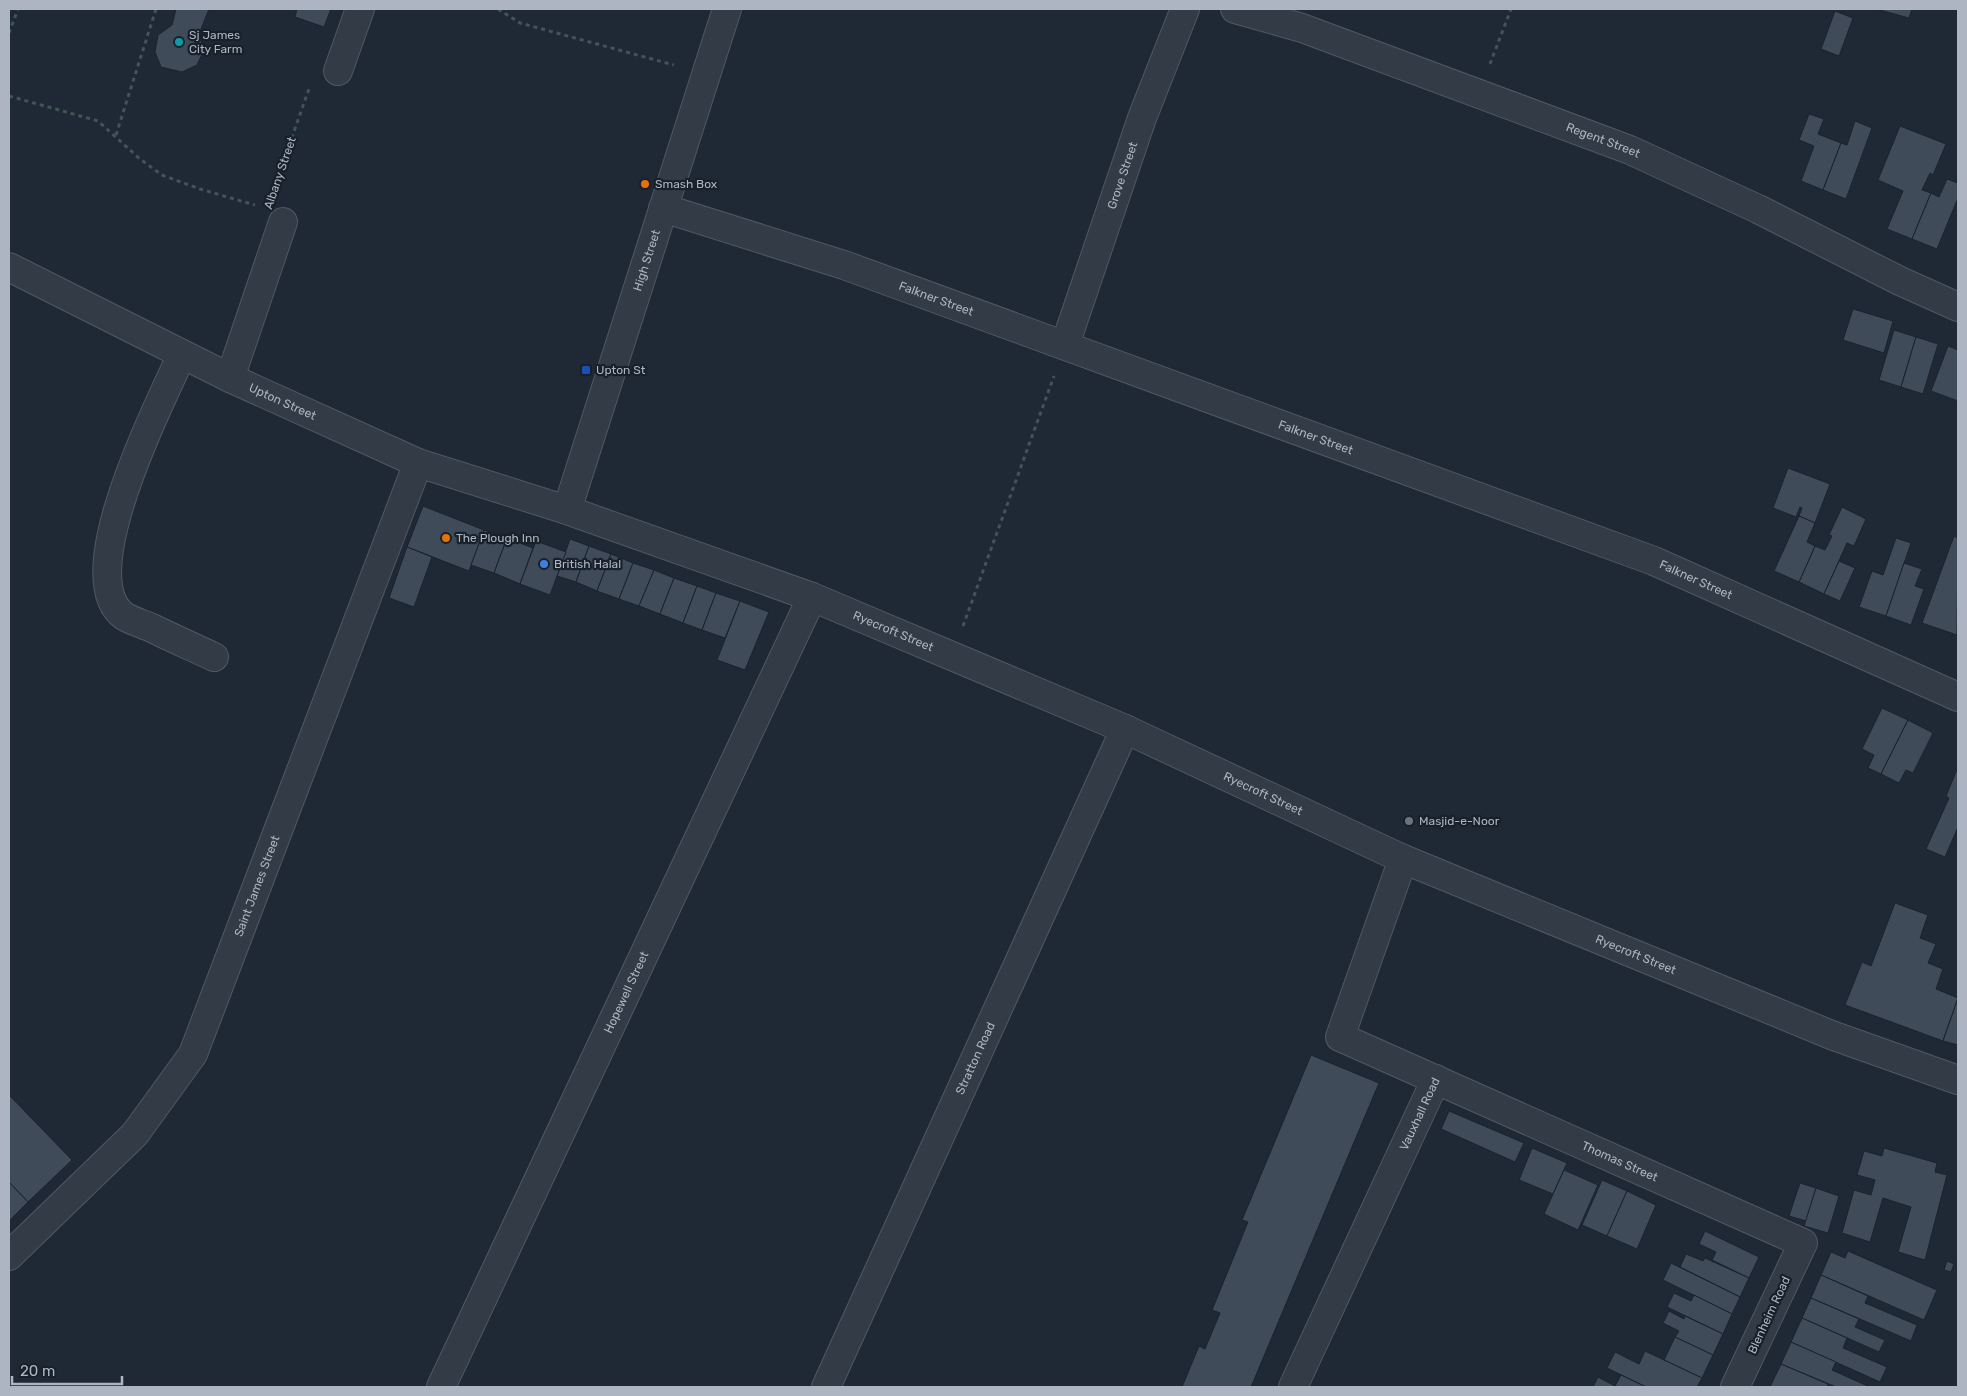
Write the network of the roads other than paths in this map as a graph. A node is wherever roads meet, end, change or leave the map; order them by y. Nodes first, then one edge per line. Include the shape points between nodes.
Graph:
1 (360, 9) edge
2 (727, 9) edge
3 (1185, 9) edge
4 (1235, 9) edge
5 (338, 71) road end
6 (663, 208) junction
7 (275, 215) road end
8 (9, 267) edge
9 (1958, 307) edge
10 (1065, 345) junction
11 (182, 354) junction
12 (230, 378) junction
13 (418, 462) junction
14 (567, 510) junction
15 (812, 597) junction
16 (214, 657) dead end
17 (1958, 697) edge
18 (1125, 729) junction
19 (1403, 859) junction
20 (1436, 1079) junction
21 (1958, 1080) edge
22 (1803, 1243) joint
23 (9, 1256) edge
24 (441, 1387) edge
25 (826, 1387) edge
26 (1293, 1387) edge
27 (1735, 1387) edge

1 - 5 street
2 - 6 street, High Street
3 - 10 street, Grove Street via 1142,118
4 - 9 street, Regent Street via 1302,28 1630,150
6 - 10 street, Falkner Street via 844,265
6 - 14 street, High Street
7 - 12 street, Albany Street
8 - 11 street, Upton Street
10 - 17 street, Falkner Street via 1654,561
11 - 12 street, Upton Street
11 - 16 street via 123,493 108,548 107,579 111,599 124,615
12 - 13 street, Upton Street
13 - 14 street, Upton Street
13 - 23 street, Saint James Street via 193,1054 135,1134
14 - 15 street, Ryecroft Street
15 - 18 street, Ryecroft Street
15 - 24 street, Hopewell Street
18 - 19 street, Ryecroft Street
18 - 25 street, Stratton Road
19 - 20 street, Vauxhall Road via 1340,1037
19 - 21 street, Ryecroft Street via 1834,1036
20 - 22 street, Thomas Street
20 - 26 street, Vauxhall Road
22 - 27 street, Blenheim Road

